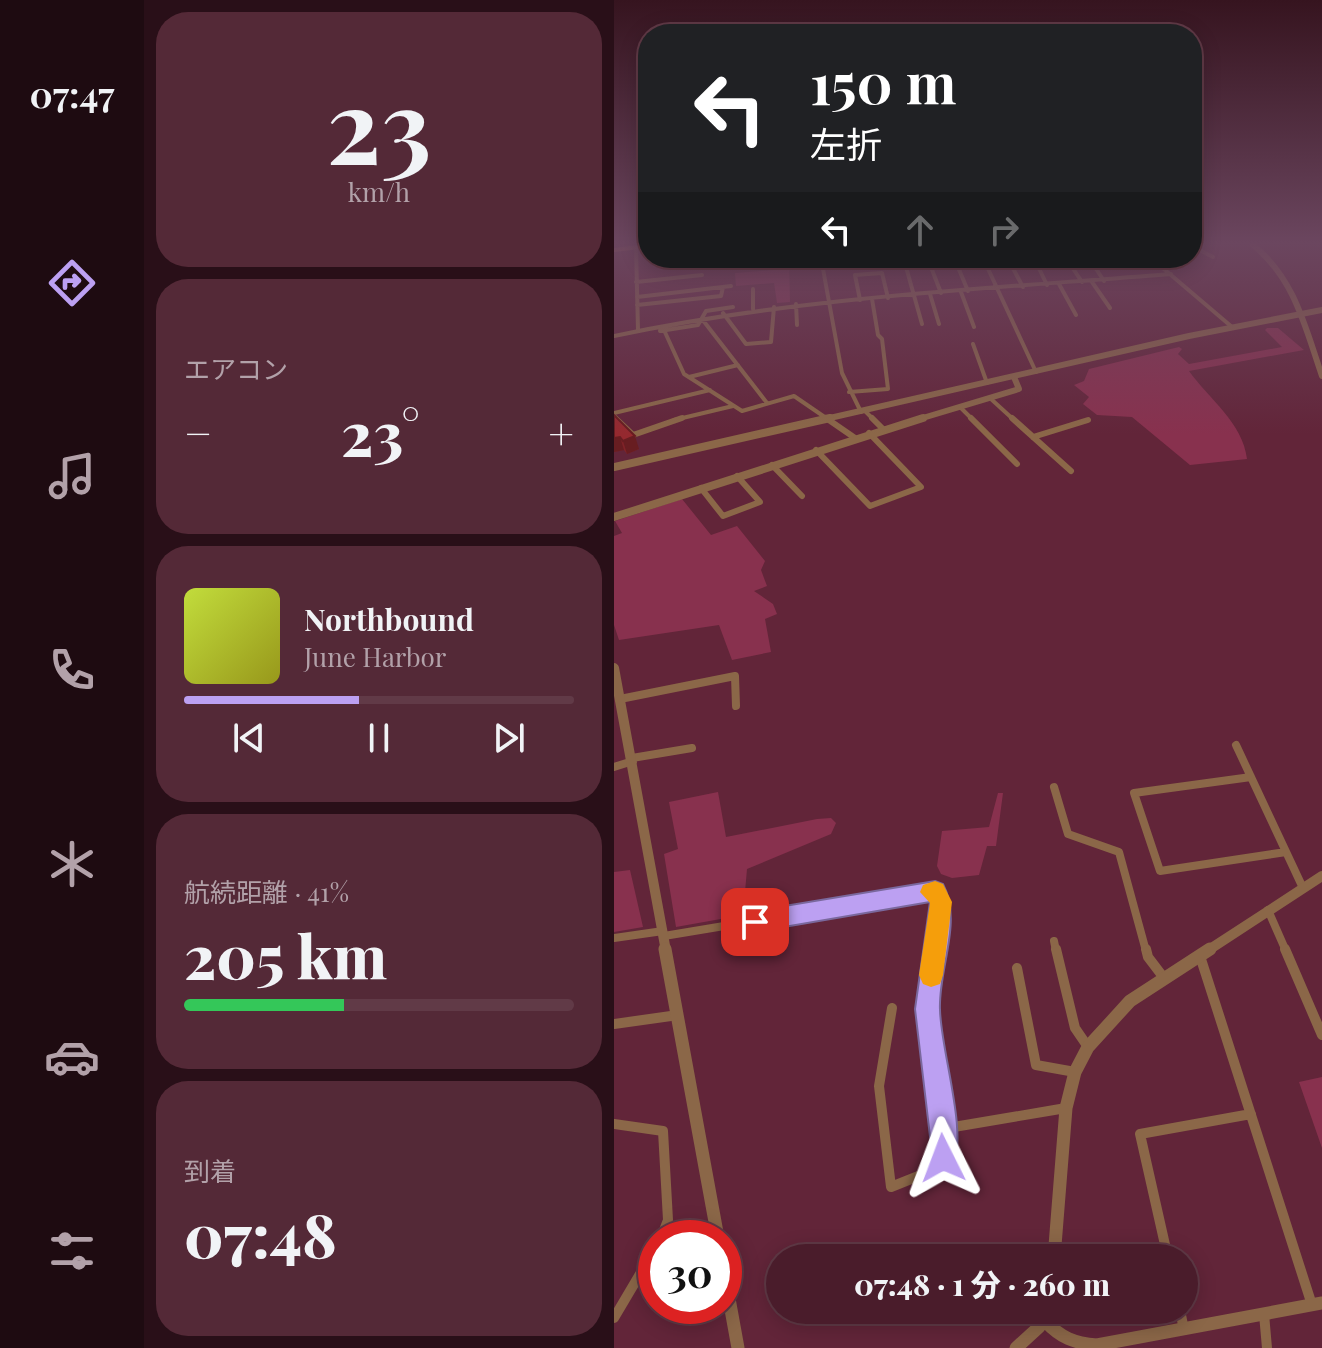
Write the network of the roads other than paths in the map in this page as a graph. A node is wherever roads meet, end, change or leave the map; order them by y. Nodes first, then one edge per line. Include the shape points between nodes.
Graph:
1 (774, 307) edge
2 (637, 308) edge
3 (740, 308) edge
4 (748, 308) edge
5 (796, 308) edge
6 (831, 308) edge
7 (873, 308) edge
8 (917, 308) edge
9 (934, 308) edge
10 (969, 308) edge
11 (1006, 308) edge
12 (1072, 308) edge
13 (1210, 308) edge
14 (1300, 308) edge
15 (1322, 310) edge
16 (723, 313) junction
17 (1303, 313) junction
18 (1076, 315) dead end
19 (702, 318) junction
20 (922, 324) dead end
21 (939, 324) dead end
22 (797, 325) dead end
23 (974, 327) dead end
24 (1232, 327) junction
25 (638, 330) junction
26 (664, 330) junction
27 (614, 337) edge
28 (973, 344) dead end
29 (738, 365) junction
30 (1036, 372) junction
31 (1322, 376) edge
32 (689, 377) junction
33 (1014, 377) junction
34 (987, 383) junction
35 (710, 390) junction
36 (849, 392) junction
37 (991, 399) junction
38 (767, 403) junction
39 (733, 406) junction
40 (960, 407) junction
41 (863, 411) junction
42 (614, 415) edge
43 (828, 419) junction
44 (1088, 420) dead end
45 (883, 429) junction
46 (869, 433) junction
47 (1033, 437) junction
48 (855, 438) junction
49 (816, 450) junction
50 (1017, 464) dead end
51 (772, 465) junction
52 (614, 467) edge
53 (1071, 471) dead end
54 (737, 476) junction
55 (701, 488) junction
56 (802, 496) dead end
57 (614, 517) edge
58 (614, 668) edge
59 (618, 701) edge
60 (736, 706) dead end
61 (1236, 745) dead end
62 (692, 748) dead end
63 (632, 760) junction
64 (614, 767) edge
65 (1251, 777) junction
66 (1054, 787) dead end
67 (1286, 852) junction
68 (1322, 876) edge
69 (1303, 888) junction
70 (1268, 910) junction
71 (663, 933) junction
72 (614, 938) edge
73 (1054, 941) dead end
74 (1200, 955) junction
75 (1017, 968) dead end
76 (1164, 978) junction
77 (892, 1008) dead end
78 (678, 1015) junction
79 (614, 1024) edge
80 (1322, 1035) edge
81 (1088, 1047) junction
82 (1075, 1072) junction
83 (1066, 1108) junction
84 (1251, 1114) junction
85 (614, 1124) edge
86 (942, 1129) junction
87 (668, 1220) edge
88 (715, 1220) edge
89 (1055, 1244) edge
90 (1165, 1244) edge
91 (638, 1277) edge
92 (1317, 1304) edge
93 (1264, 1314) junction
94 (614, 1318) edge
95 (734, 1324) edge
96 (1040, 1324) edge
97 (1051, 1324) edge
98 (1183, 1324) edge
99 (1184, 1330) junction
100 (738, 1348) edge
101 (1016, 1348) edge
102 (1267, 1348) edge

1 - 16 street via 771,342 746,344
2 - 25 street
3 - 19 street via 709,310
4 - 16 street
5 - 22 street
6 - 36 street
7 - 36 street via 888,389
8 - 20 street
9 - 21 street
10 - 23 street
11 - 30 street
12 - 18 street
13 - 24 street
14 - 17 street
15 - 17 street
16 - 19 street
17 - 24 street
17 - 31 street
19 - 25 street
19 - 26 street via 698,325
19 - 29 street
24 - 30 street
25 - 27 street
26 - 27 street
26 - 32 street
28 - 34 street
29 - 32 street
29 - 38 street
30 - 33 street
32 - 35 street
33 - 34 street
33 - 37 street via 1019,389
34 - 41 street
35 - 39 street
35 - 42 street
36 - 41 street
37 - 40 street
37 - 47 street
38 - 39 street via 742,411
38 - 43 street via 794,396
39 - 42 street via 633,435
40 - 45 street
40 - 50 street
41 - 43 street
41 - 45 street
43 - 48 street
43 - 52 street
44 - 47 street
45 - 46 street
46 - 48 street
46 - 49 street via 921,487 870,506
47 - 53 street
48 - 49 street
49 - 51 street
51 - 54 street
51 - 56 street
54 - 55 street
54 - 55 street via 760,502 723,516
55 - 57 street
58 - 59 street
59 - 60 street via 735,676
59 - 63 street
61 - 65 street
62 - 63 street
63 - 64 street
63 - 71 street
65 - 67 street
65 - 67 street via 1134,793 1160,871
66 - 76 street via 1068,834 1119,852 1148,957
67 - 69 street
68 - 69 street
69 - 70 street
70 - 74 street
70 - 80 street
71 - 72 street
71 - 78 street
71 - 86 street via 935,891 941,902 927,1009
73 - 81 street via 1075,1028
74 - 76 street
74 - 84 street
75 - 82 street via 1036,1065
76 - 81 street via 1130,1001
77 - 86 street via 879,1086 891,1187 941,1167
78 - 79 street
78 - 88 street
81 - 82 street
82 - 83 street
83 - 86 street
83 - 89 street
84 - 90 street via 1140,1134
84 - 92 street
85 - 87 street via 663,1131
91 - 94 street
92 - 93 street
93 - 99 street
93 - 102 street
95 - 100 street
96 - 101 street
97 - 99 street via 1058,1335 1075,1343 1097,1345
98 - 99 street

